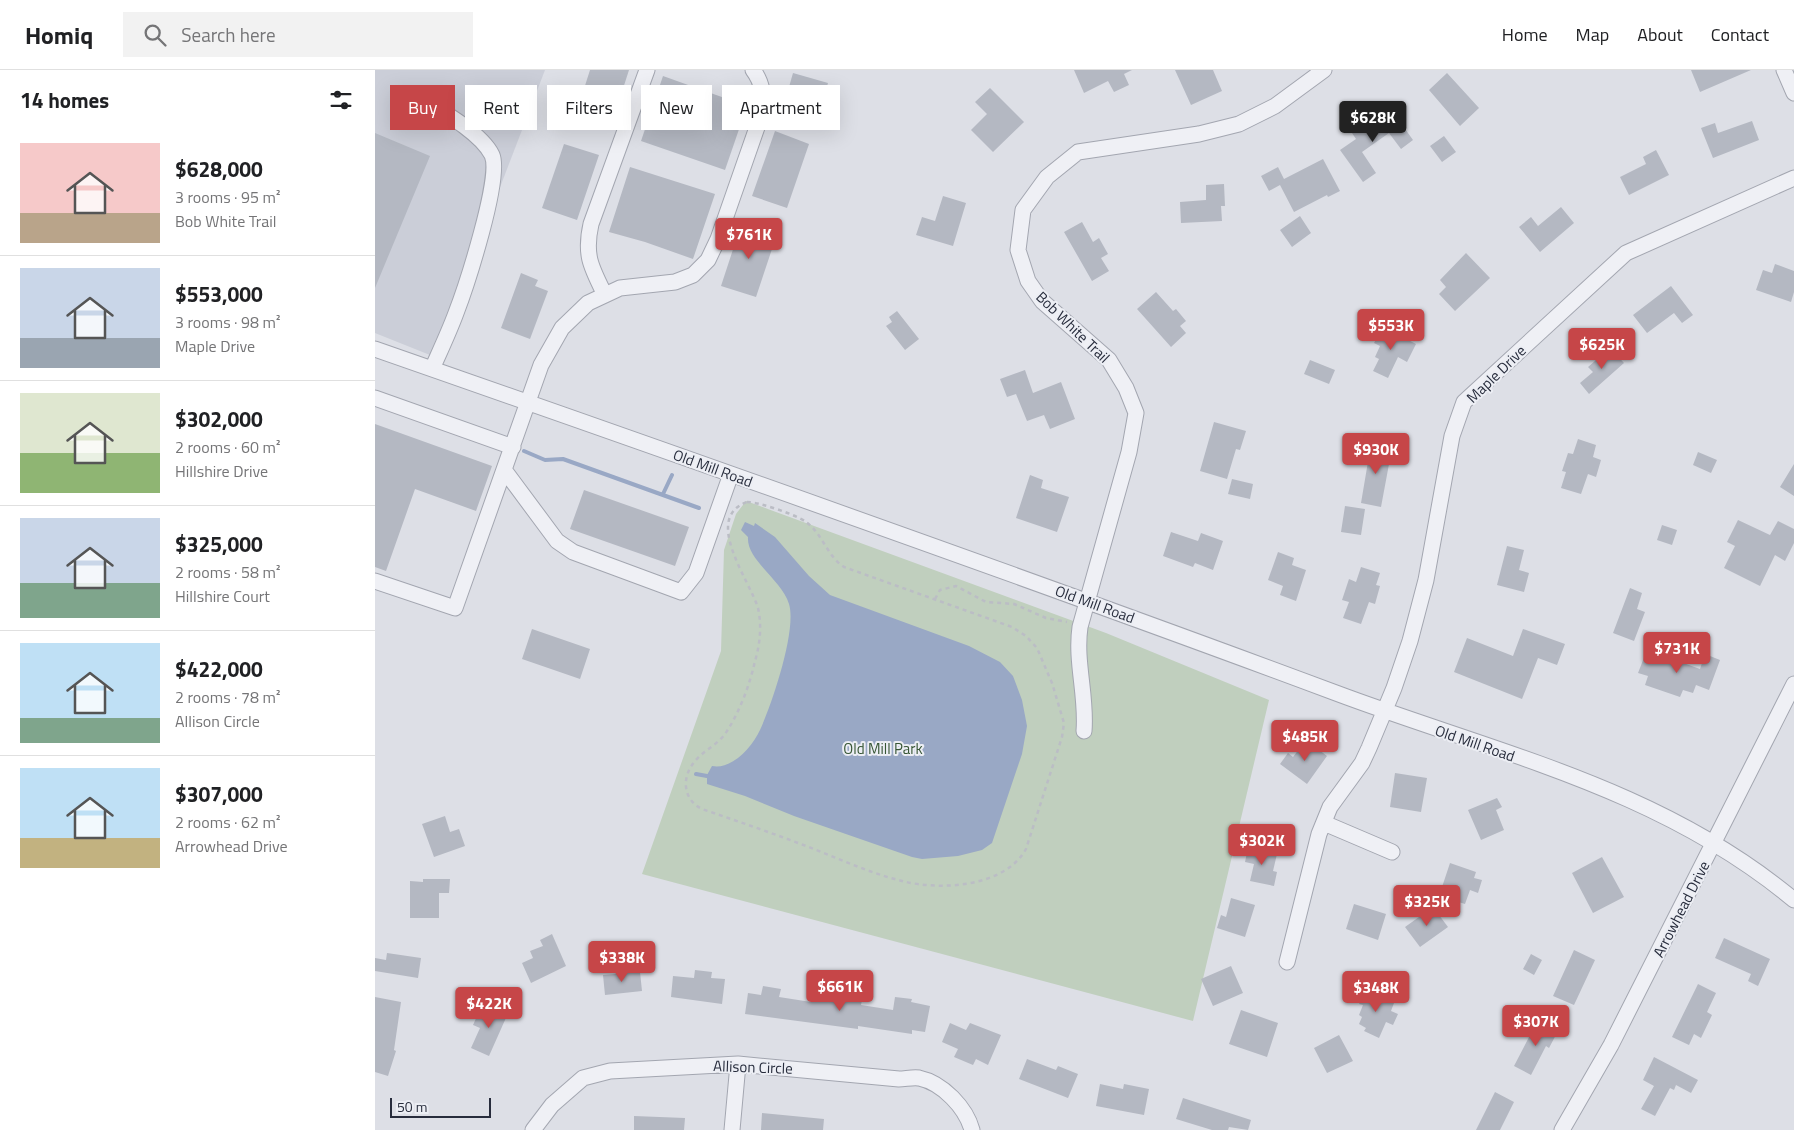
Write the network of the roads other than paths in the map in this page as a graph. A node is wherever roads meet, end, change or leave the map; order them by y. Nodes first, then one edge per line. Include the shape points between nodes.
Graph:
1 (647, 70) edge
2 (753, 70) edge
3 (1324, 70) edge
4 (1784, 70) edge
5 (1794, 93) edge
6 (455, 123) edge
7 (1794, 178) edge
8 (605, 295) junction
9 (375, 349) edge
10 (433, 369) junction
11 (375, 398) edge
12 (528, 402) junction
13 (513, 447) junction
14 (505, 471) junction
15 (731, 474) junction
16 (375, 581) edge
17 (1088, 601) junction
18 (1794, 684) edge
19 (1383, 711) junction
20 (1084, 731) dead end
21 (1324, 823) junction
22 (1715, 842) junction
23 (1392, 852) dead end
24 (1794, 900) edge
25 (1287, 962) dead end
26 (738, 1064) junction
27 (533, 1130) edge
28 (733, 1130) edge
29 (972, 1130) edge
30 (1562, 1130) edge

1 - 8 street via 587,243 593,272
2 - 8 street via 764,95 762,113 708,260 693,275 675,282 620,288
3 - 17 street, Bob White Trail via 1275,106 1239,124 1199,134 1078,152 1047,177 1023,210 1018,250 1028,281 1042,301 1109,360 1136,413 1129,452
4 - 5 street
6 - 10 street via 479,140 493,157 493,188 457,313
7 - 19 street, Maple Drive via 1626,253 1464,402 1452,436 1420,607 1394,688
8 - 12 street via 588,304 562,328 546,354
9 - 10 street, Old Mill Road
10 - 12 street, Old Mill Road
11 - 13 street
12 - 13 street
12 - 15 street, Old Mill Road
13 - 14 street
14 - 15 street via 557,541 573,552 681,592 696,573
14 - 16 street via 455,608
15 - 17 street, Old Mill Road
17 - 19 street, Old Mill Road
17 - 20 street, Bob White Trail via 1077,649
18 - 22 street, Arrowhead Drive
19 - 21 street, Maple Drive via 1362,763 1331,807
19 - 22 street, Old Mill Road via 1615,792
21 - 23 street
21 - 25 street, Maple Drive
22 - 24 street, Old Mill Road
22 - 30 street, Arrowhead Drive via 1611,1045
26 - 27 street, Allison Circle via 609,1071 583,1078 551,1104
26 - 28 street
26 - 29 street, Allison Circle via 899,1079 919,1078 948,1092 970,1122

